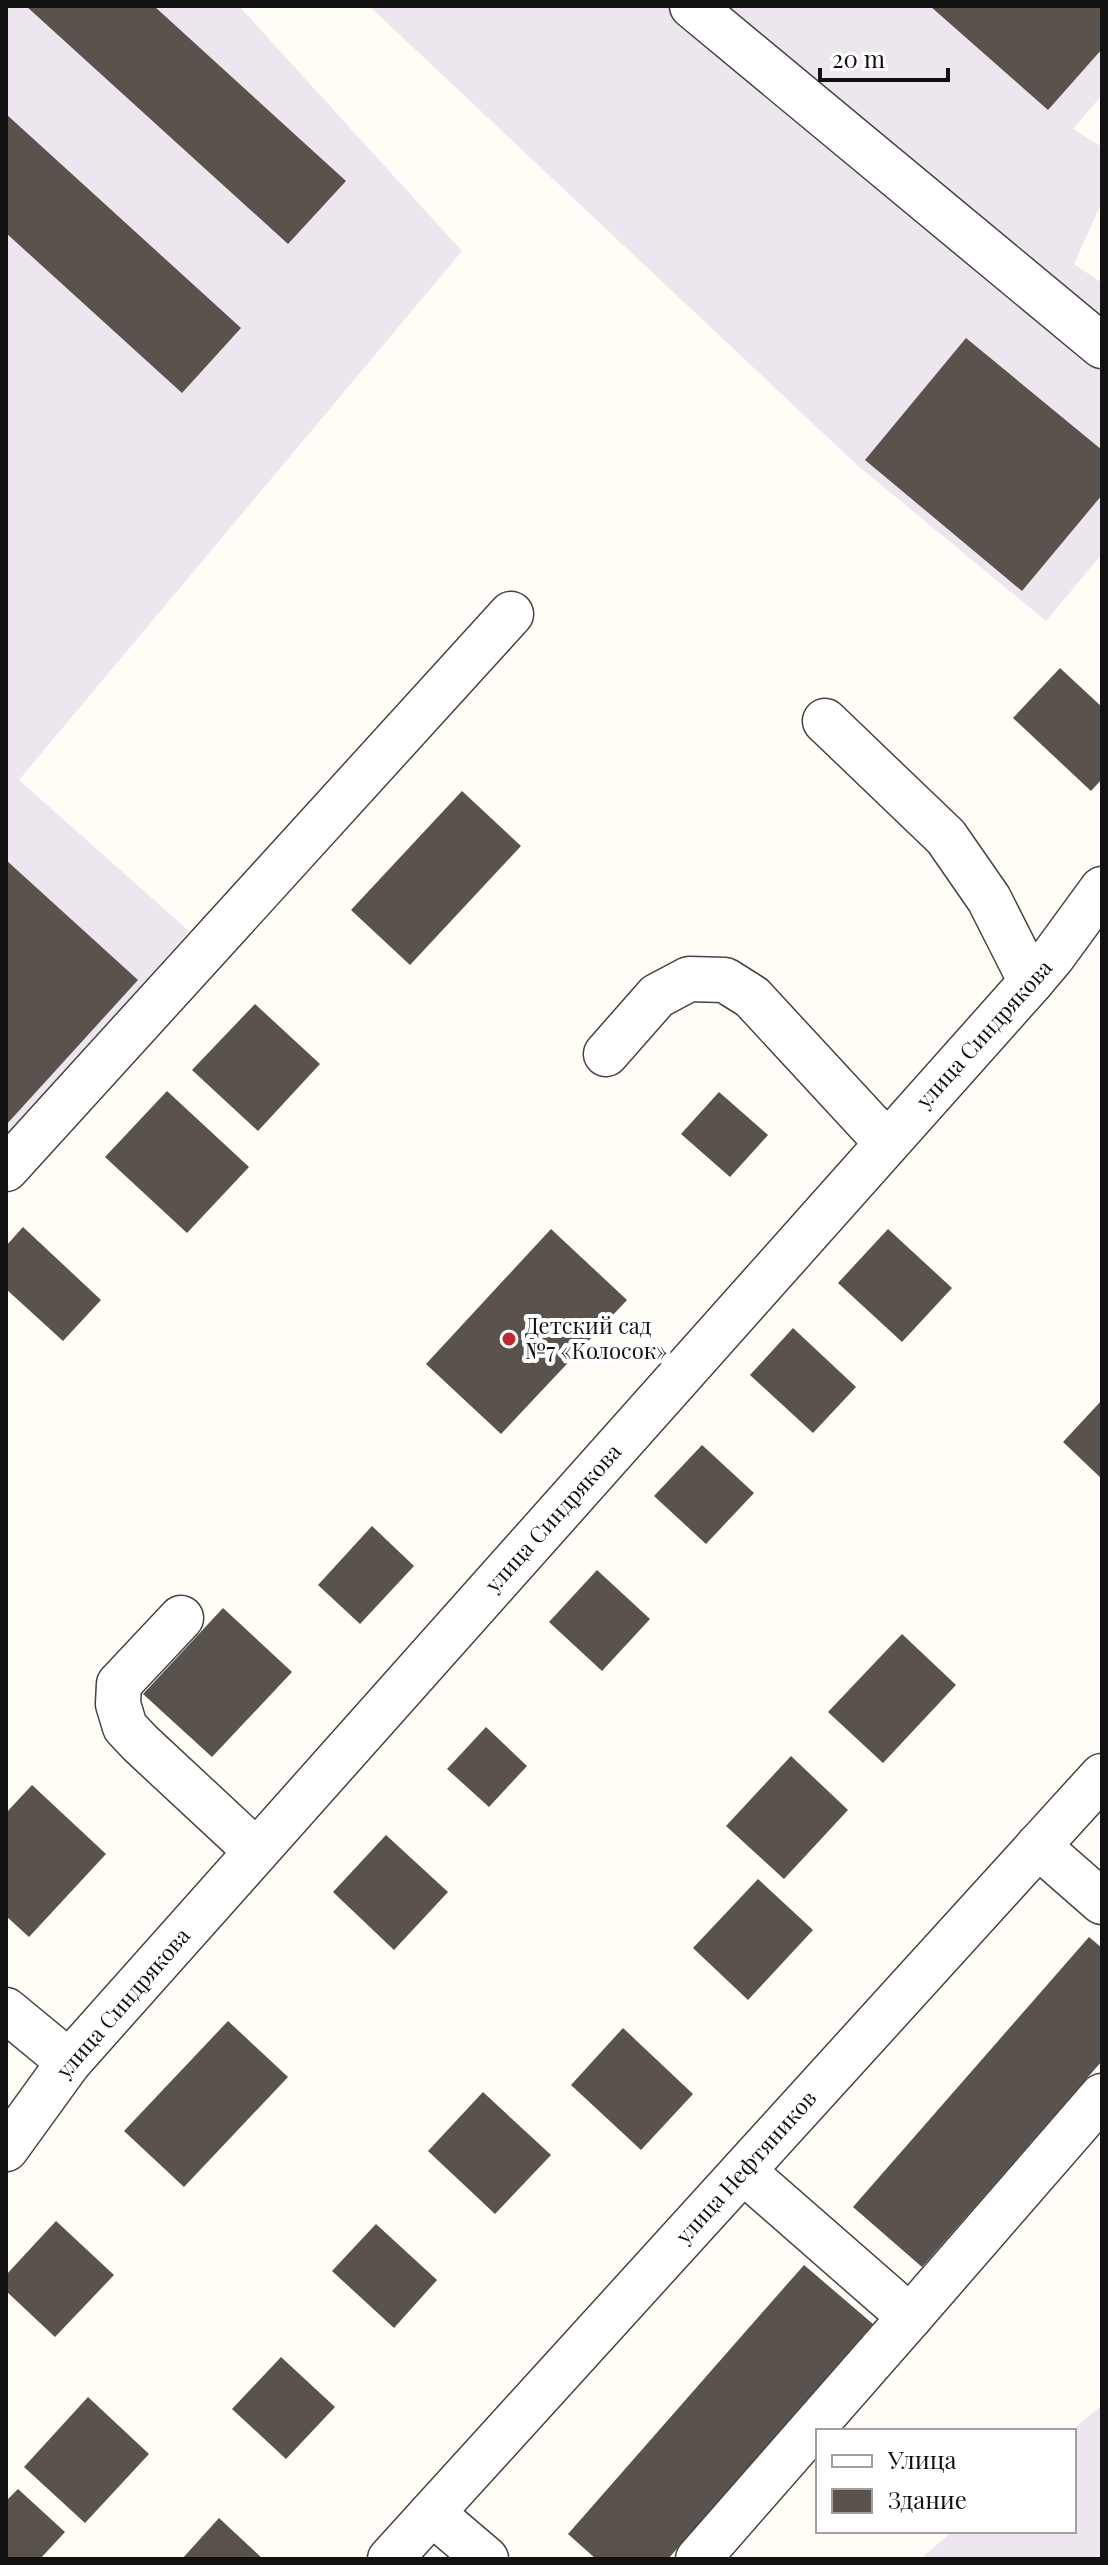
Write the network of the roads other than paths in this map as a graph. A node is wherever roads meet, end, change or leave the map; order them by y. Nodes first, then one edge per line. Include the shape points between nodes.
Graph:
1 (692, 6) edge
2 (1102, 346) edge
3 (511, 614) dead end
4 (825, 721) dead end
5 (1102, 889) edge
6 (1031, 982) junction
7 (606, 1054) dead end
8 (887, 1143) junction
9 (6, 1169) edge
10 (181, 1618) dead end
11 (1102, 1776) edge
12 (1038, 1846) junction
13 (256, 1851) junction
14 (1102, 1902) edge
15 (6, 2010) edge
16 (69, 2062) junction
17 (1102, 2096) edge
18 (6, 2149) edge
19 (743, 2171) junction
20 (910, 2317) junction
21 (432, 2513) junction
22 (390, 2559) edge
23 (486, 2559) edge
24 (698, 2559) edge

1 - 2 street
3 - 9 street
4 - 6 street via 946,837 989,899
5 - 6 street, улица Синдрякова
6 - 8 street, улица Синдрякова
7 - 8 street via 657,996 689,979 725,980 752,997
8 - 13 street, улица Синдрякова
10 - 13 street via 119,1684 125,1727
11 - 12 street, улица Нефтяников
12 - 14 street
12 - 19 street, улица Нефтяников
13 - 16 street, улица Синдрякова
15 - 16 street
16 - 18 street, улица Синдрякова
17 - 20 street
19 - 20 street
19 - 21 street, улица Нефтяников
20 - 24 street
21 - 22 street, улица Нефтяников
21 - 23 street

